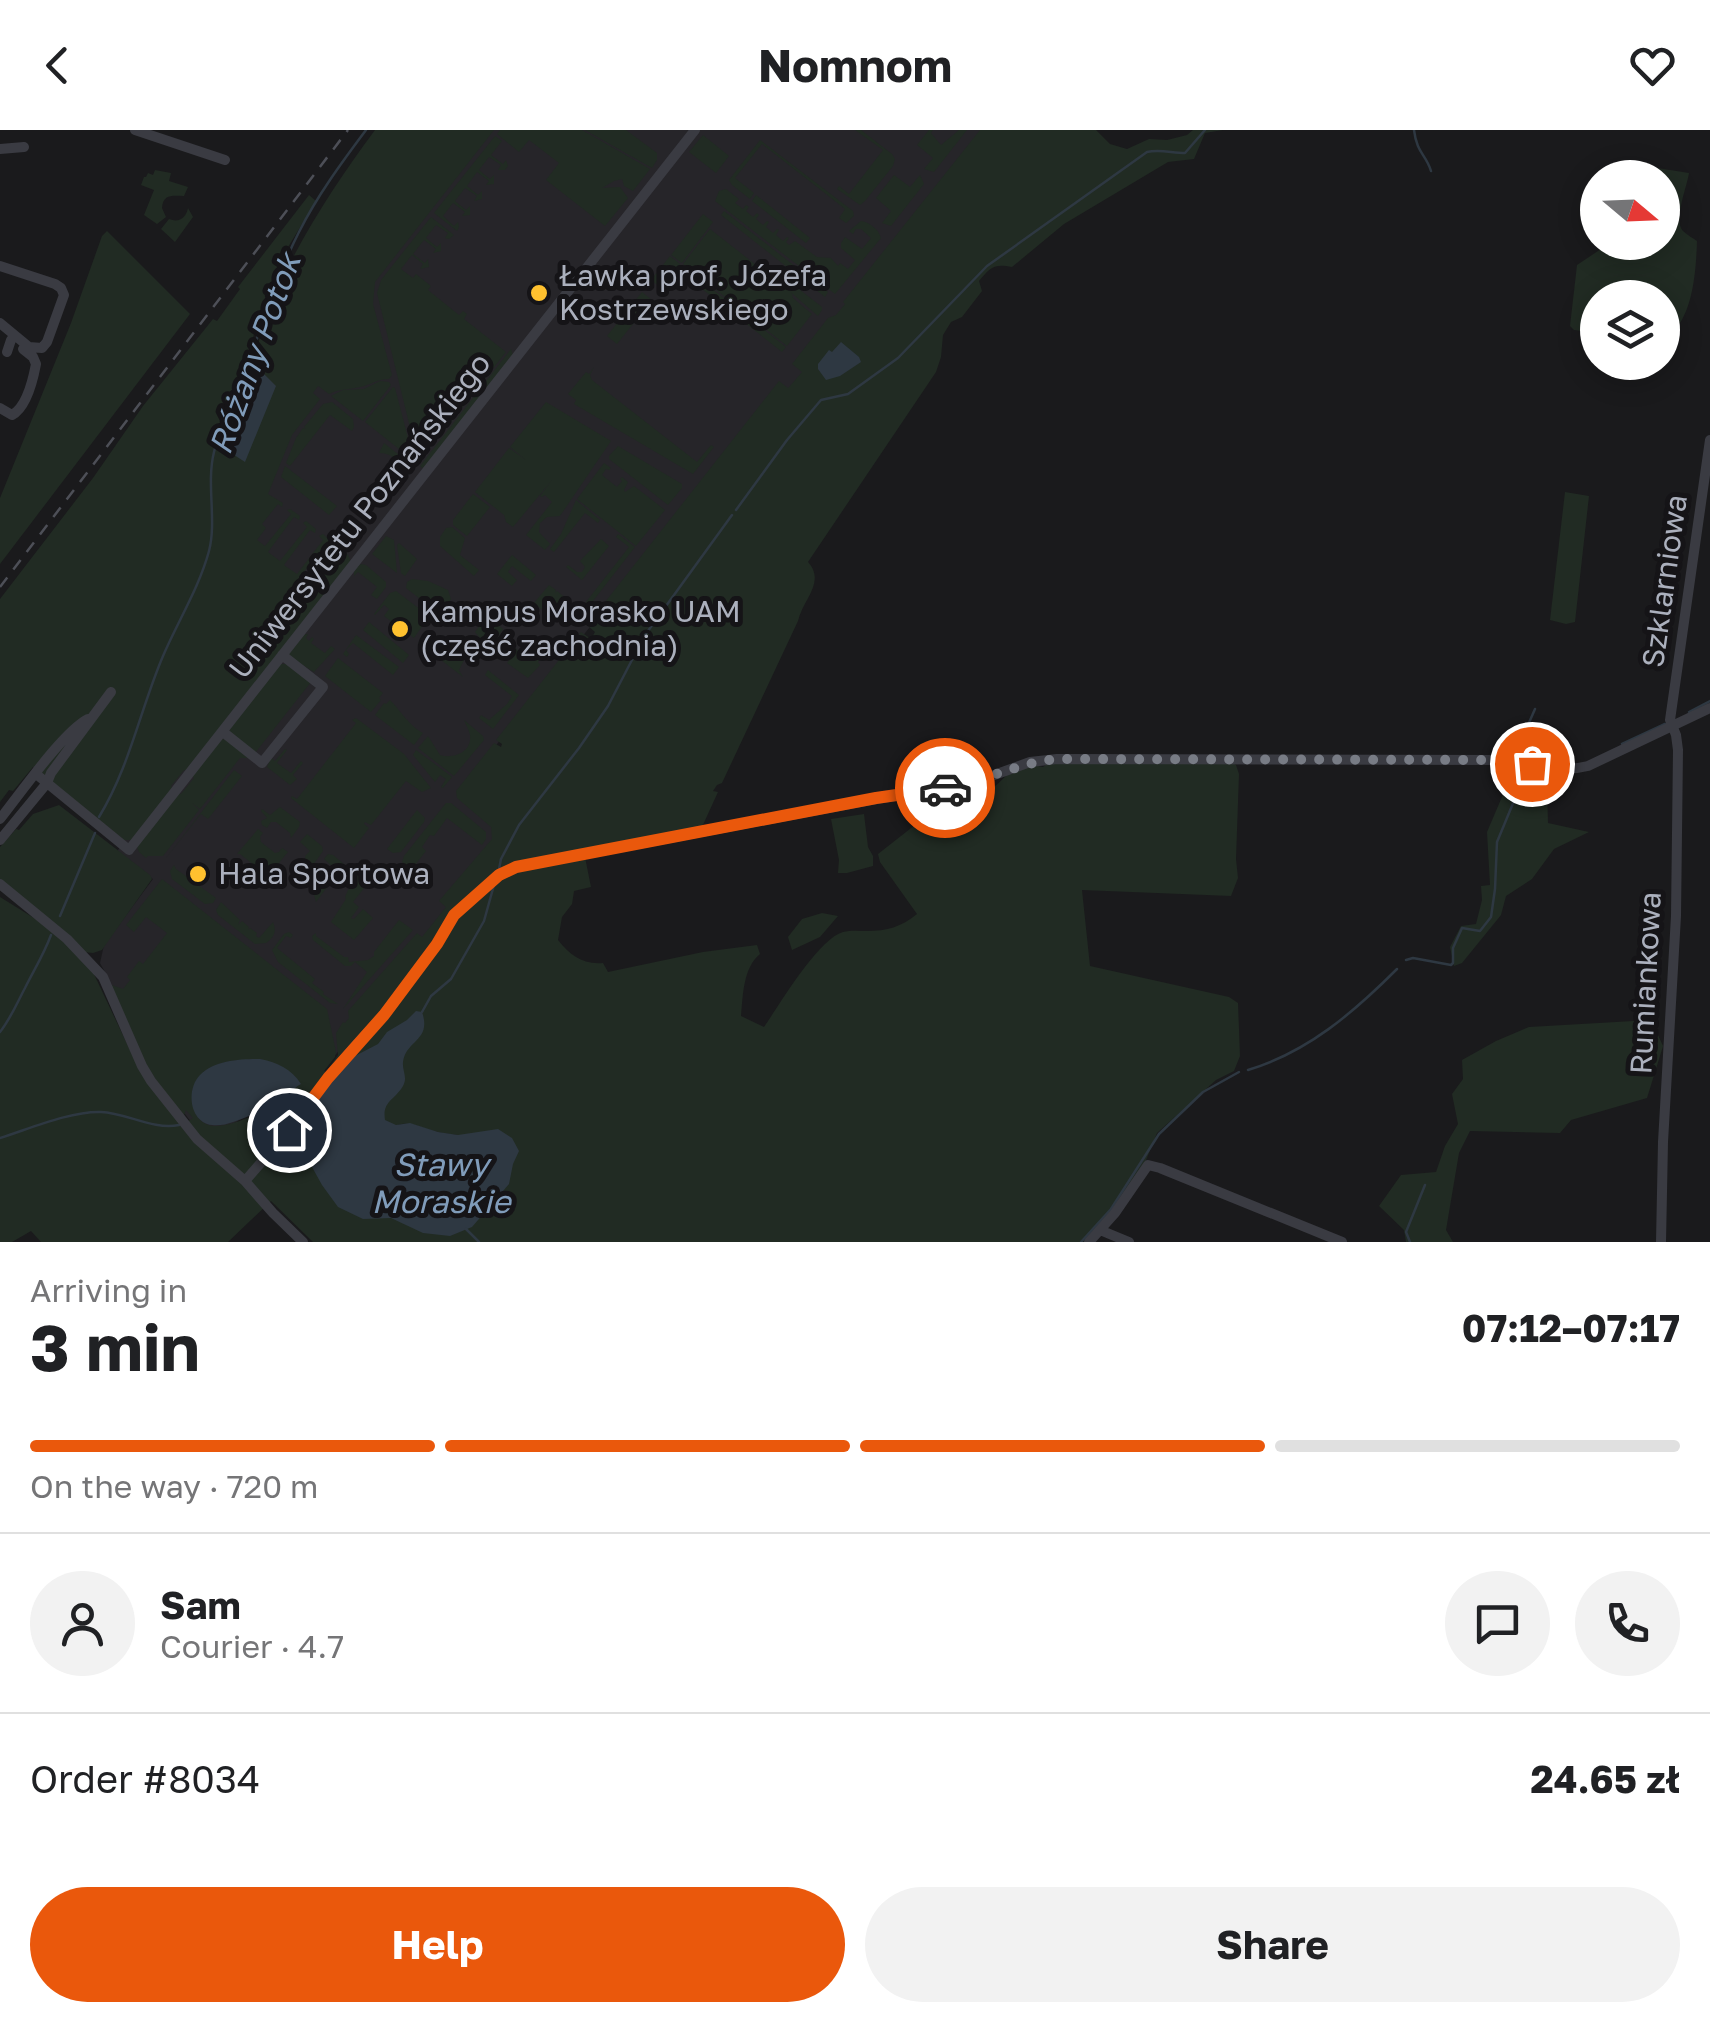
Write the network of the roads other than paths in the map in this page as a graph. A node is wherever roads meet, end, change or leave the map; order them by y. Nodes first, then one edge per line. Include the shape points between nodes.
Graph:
1 (135, 130) edge
2 (696, 130) edge
3 (175, 144) junction
4 (24, 147) dead end
5 (0, 149) edge
6 (171, 156) dead end
7 (225, 160) dead end
8 (1, 262) edge
9 (0, 323) edge
10 (0, 331) edge
11 (12, 340) junction
12 (7, 352) dead end
13 (0, 408) edge
14 (1710, 440) edge
15 (282, 655) junction
16 (111, 692) dead end
17 (1710, 708) edge
18 (90, 718) junction
19 (1672, 728) junction
20 (223, 732) junction
21 (36, 774) junction
22 (46, 784) junction
23 (0, 818) edge
24 (0, 840) edge
25 (0, 884) edge
26 (0, 894) edge
27 (32, 912) junction
28 (246, 1180) junction
29 (1100, 1230) junction
30 (302, 1242) edge
31 (1088, 1242) edge
32 (1129, 1242) edge
33 (1342, 1242) edge
34 (1661, 1242) edge

1 - 3 street
2 - 15 street, Uniwersytetu Poznańskiego
3 - 6 street
3 - 7 street
4 - 5 street
8 - 9 street via 56,284 64,295 42,348 29,347
10 - 11 street
11 - 12 street
11 - 13 street via 36,368 18,412
14 - 19 street, Szklarniowa
15 - 20 street, Uniwersytetu Poznańskiego
15 - 20 street via 323,687 262,763
16 - 18 street
17 - 19 street
18 - 21 street
18 - 22 street
19 - 28 street via 1569,771 1511,760 1030,762 975,782 516,867 454,915 384,1015
19 - 34 street, Rumiankowa via 1678,750 1676,916
20 - 22 street, Uniwersytetu Poznańskiego via 129,850
21 - 22 street, Uniwersytetu Poznańskiego
21 - 23 street
22 - 24 street
25 - 27 street
26 - 27 street
27 - 28 street via 103,977 151,1081 197,1138
28 - 30 street
29 - 31 street
29 - 32 street
29 - 33 street via 1148,1164

